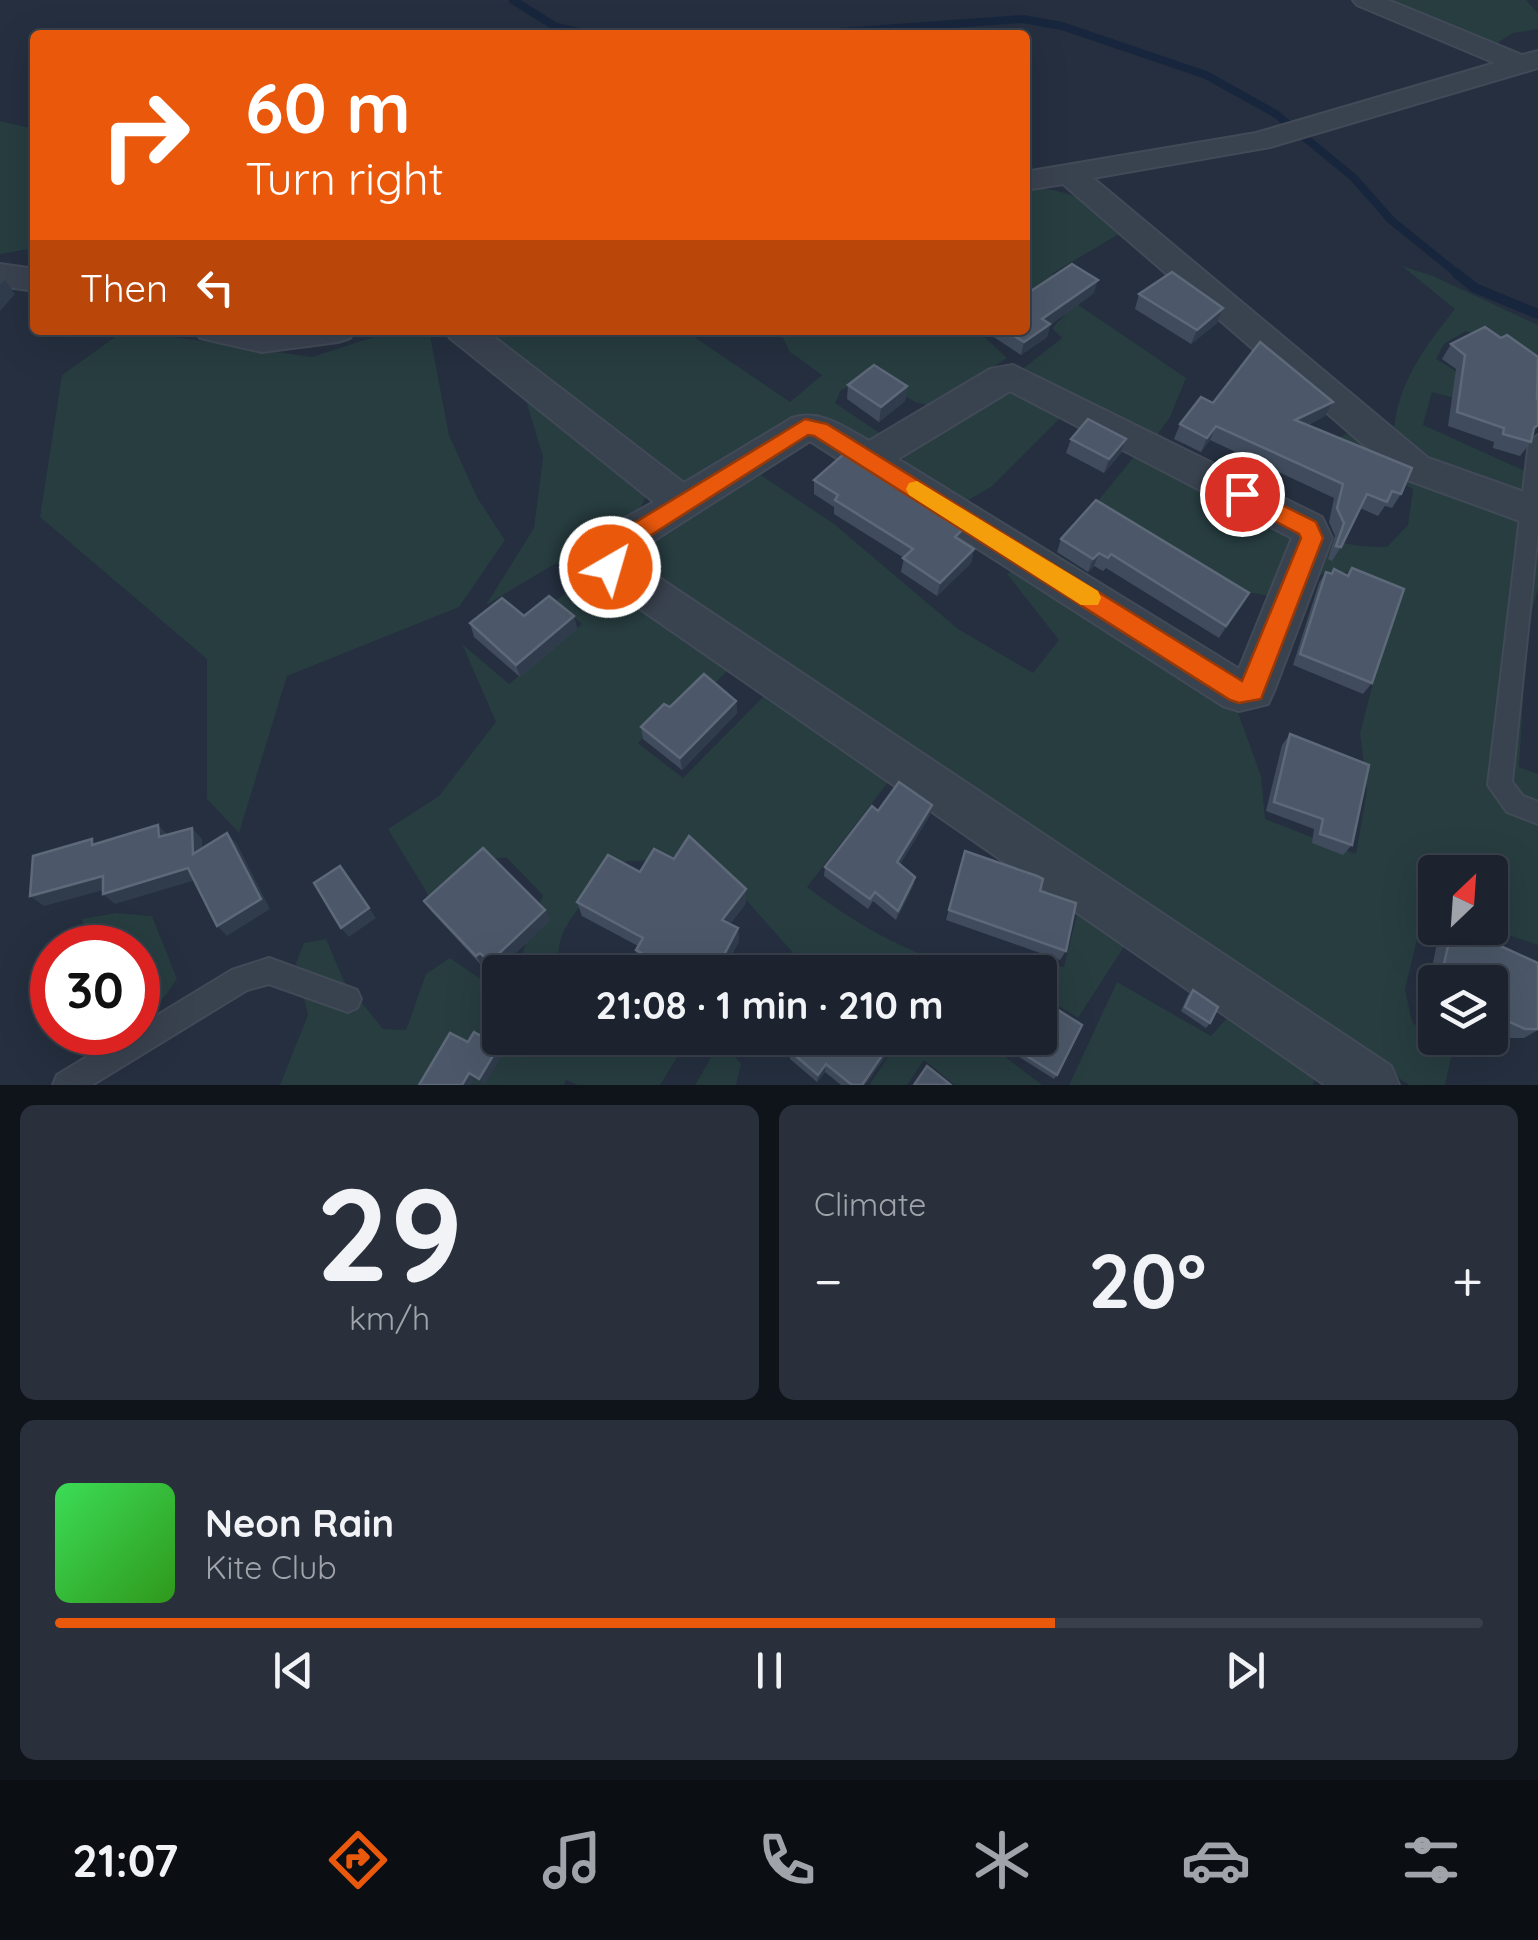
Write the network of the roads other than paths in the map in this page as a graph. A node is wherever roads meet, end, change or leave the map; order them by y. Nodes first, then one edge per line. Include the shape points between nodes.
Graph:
1 (1366, 0) edge
2 (1528, 61) edge
3 (1070, 174) junction
4 (1030, 180) edge
5 (0, 275) edge
6 (30, 279) edge
7 (237, 335) edge
8 (300, 335) edge
9 (468, 335) edge
10 (1538, 442) edge
11 (870, 459) junction
12 (682, 503) junction
13 (1528, 509) junction
14 (1530, 582) edge
15 (1538, 813) edge
16 (348, 999) dead end
17 (68, 1085) edge
18 (1372, 1085) edge

1 - 2 street
2 - 3 street via 1272,138
3 - 4 street
3 - 13 street via 1415,468
5 - 6 street
7 - 8 street
9 - 12 street
10 - 13 lane
11 - 11 street via 1239,692 1252,691 1312,538 1308,528 1013,378
11 - 12 street via 805,427
12 - 18 street via 612,548 610,567
13 - 14 lane
14 - 15 lane via 1500,785 1515,804
16 - 17 lane via 269,971 241,979

